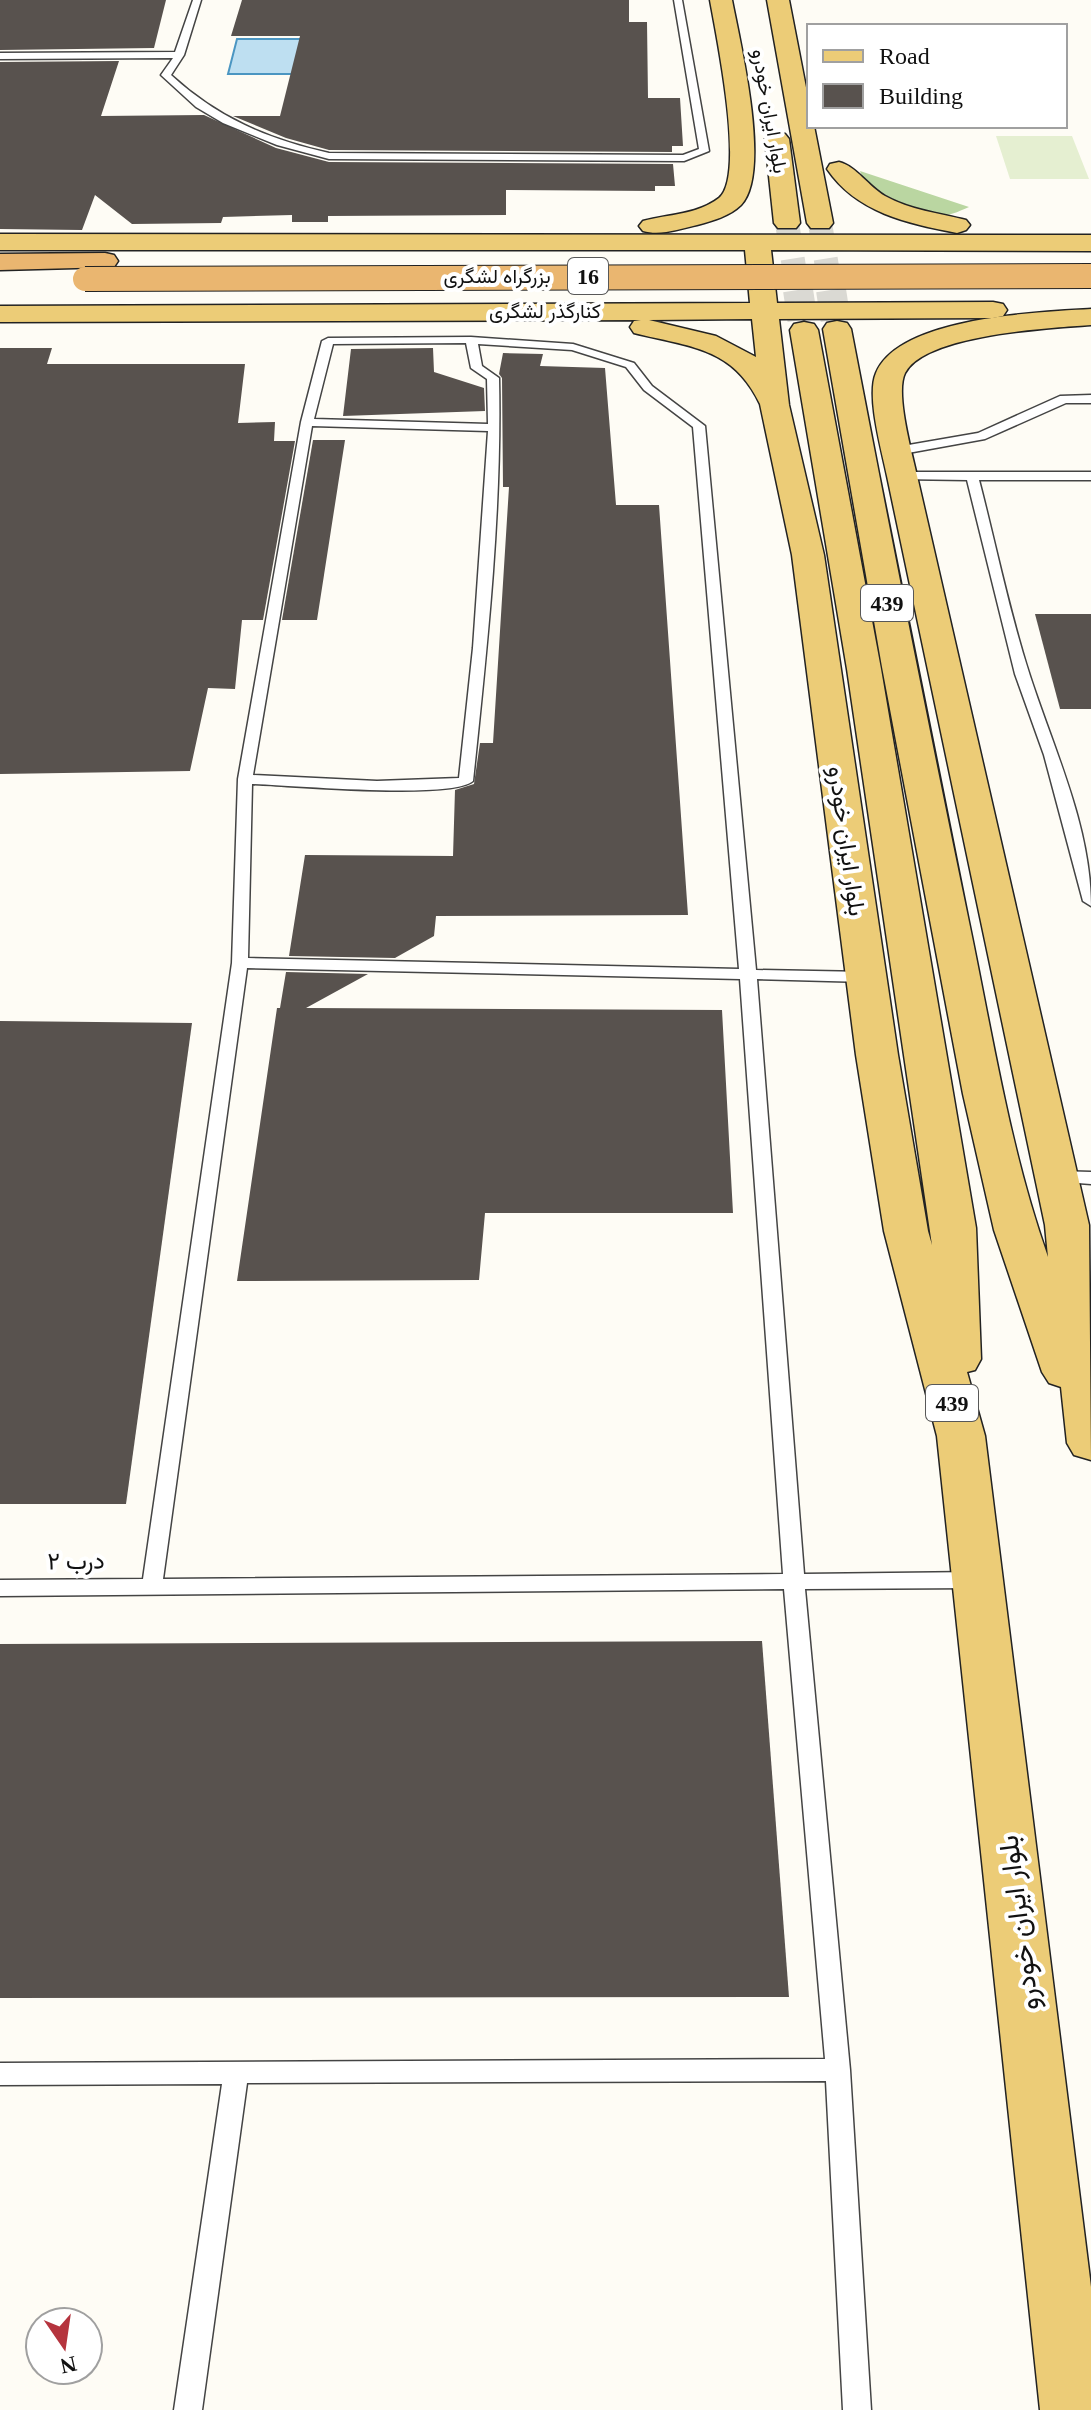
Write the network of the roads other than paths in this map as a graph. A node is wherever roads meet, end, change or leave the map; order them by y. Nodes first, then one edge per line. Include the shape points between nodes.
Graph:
1 (197, 0) edge
2 (678, 0) edge
3 (721, 0) edge
4 (778, 0) edge
5 (179, 55) junction
6 (0, 56) edge
7 (774, 121) dead end
8 (834, 140) dead end
9 (839, 169) junction
10 (787, 223) tunnel mouth
11 (820, 223) tunnel mouth
12 (1091, 233) edge
13 (0, 242) edge
14 (757, 242) junction
15 (852, 243) junction
16 (1091, 243) edge
17 (346, 244) junction
18 (457, 244) junction
19 (1091, 253) edge
20 (1091, 261) edge
21 (0, 262) edge
22 (95, 270) junction
23 (1091, 276) edge
24 (0, 280) edge
25 (1091, 301) edge
26 (764, 310) junction
27 (865, 310) junction
28 (1091, 310) edge
29 (0, 314) edge
30 (1091, 317) edge
31 (837, 329) tunnel mouth
32 (804, 330) tunnel mouth
33 (471, 340) junction
34 (1091, 399) edge
35 (775, 405) junction
36 (307, 422) junction
37 (494, 428) junction
38 (897, 451) junction
39 (972, 475) junction
40 (1091, 476) edge
41 (245, 779) junction
42 (1091, 901) edge
43 (240, 963) junction
44 (748, 974) junction
45 (866, 977) junction
46 (1074, 1178) edge
47 (961, 1436) junction
48 (1091, 1444) edge
49 (978, 1580) junction
50 (794, 1581) junction
51 (152, 1586) junction
52 (0, 1588) edge
53 (838, 2070) junction
54 (0, 2074) edge
55 (236, 2075) junction
56 (188, 2410) edge
57 (857, 2410) edge
58 (1073, 2410) edge

1 - 5 lane
2 - 5 lane via 704,151 684,158 352,158 313,153 200,106 166,75
3 - 17 main road, بلوار ایران خودرو via 744,174 733,199 692,218 657,226
4 - 11 main road, بلوار ایران خودرو
5 - 6 lane
7 - 10 main road, بلوار ایران خودرو
8 - 9 main road
9 - 12 main road via 860,194 927,220 1000,230
9 - 15 main road
13 - 17 main road
14 - 15 main road
14 - 18 main road
14 - 26 main road, بلوار ایران خودرو / 439
15 - 16 main road
15 - 27 main road
17 - 18 main road
18 - 29 main road via 672,252 699,264 705,279 693,292 659,299 153,302
19 - 25 main road via 944,254 912,259 902,273 912,293 926,298
20 - 22 highway, بزرگراه لشگری / 16
21 - 22 highway, بزرگراه لشگری / 16
22 - 23 highway, بزرگراه لشگری / 16, bridge
22 - 24 highway, بزرگراه لشگری / 16
26 - 27 main road, کنارگذر لشگری
26 - 29 main road, کنارگذر لشگری
26 - 35 main road, بلوار ایران خودرو / 439
27 - 28 main road, کنارگذر لشگری
29 - 35 main road via 148,322 619,323 675,332 716,346 762,377
30 - 38 main road via 968,331 898,360 888,376
31 - 48 main road, 439 via 984,1094 1016,1230
32 - 47 main road, بلوار ایران خودرو / 439 via 954,1228
33 - 36 lane via 328,341
33 - 37 lane via 477,368 493,378
33 - 44 lane via 573,347 630,365 648,388 699,426
34 - 38 lane via 1064,399 981,436
35 - 45 main road, بلوار ایران خودرو / 439 via 808,555
36 - 37 lane
36 - 41 lane
37 - 41 lane via 466,781 377,785
38 - 39 lane
38 - 46 main road, 439
39 - 40 lane
39 - 42 lane via 1022,674 1051,755
41 - 43 lane
43 - 44 lane
43 - 51 lane
44 - 45 lane
44 - 50 lane
45 - 47 main road, بلوار ایران خودرو / 439 via 906,1231
46 - 48 main road, 439 via 1067,1225
47 - 49 main road, بلوار ایران خودرو / 439
49 - 50 lane, درب ۲
49 - 58 main road, بلوار ایران خودرو / 439
50 - 51 lane, درب ۲
50 - 53 lane
51 - 52 lane, درب ۲
53 - 55 lane
53 - 57 lane
54 - 55 lane
55 - 56 lane

